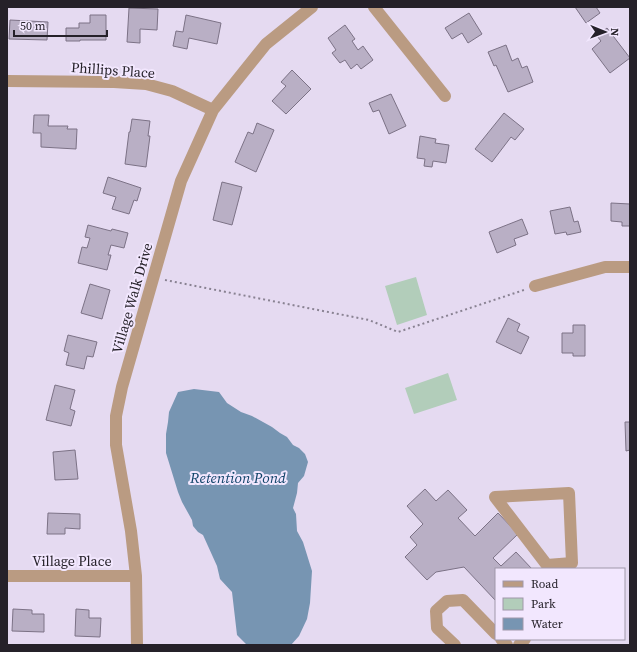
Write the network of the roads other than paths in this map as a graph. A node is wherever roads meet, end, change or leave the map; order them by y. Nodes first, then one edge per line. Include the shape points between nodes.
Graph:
1 (312, 7) edge
2 (374, 7) edge
3 (7, 81) edge
4 (445, 96) dead end
5 (213, 110) junction
6 (630, 267) edge
7 (535, 286) road end
8 (571, 566) edge
9 (549, 567) edge
10 (7, 576) edge
11 (136, 576) junction
12 (495, 633) edge
13 (137, 645) edge
14 (455, 645) edge

1 - 5 street, Village Walk Drive via 266,44
2 - 4 street
3 - 5 street, Phillips Place via 146,84 172,91
5 - 11 street, Village Walk Drive via 181,181 116,416 116,445
6 - 7 street via 605,267
8 - 9 street
8 - 9 street via 569,493 495,497
10 - 11 street, Village Place
11 - 13 street, Village Walk Drive
12 - 14 street via 463,600 447,602 436,611 437,628

